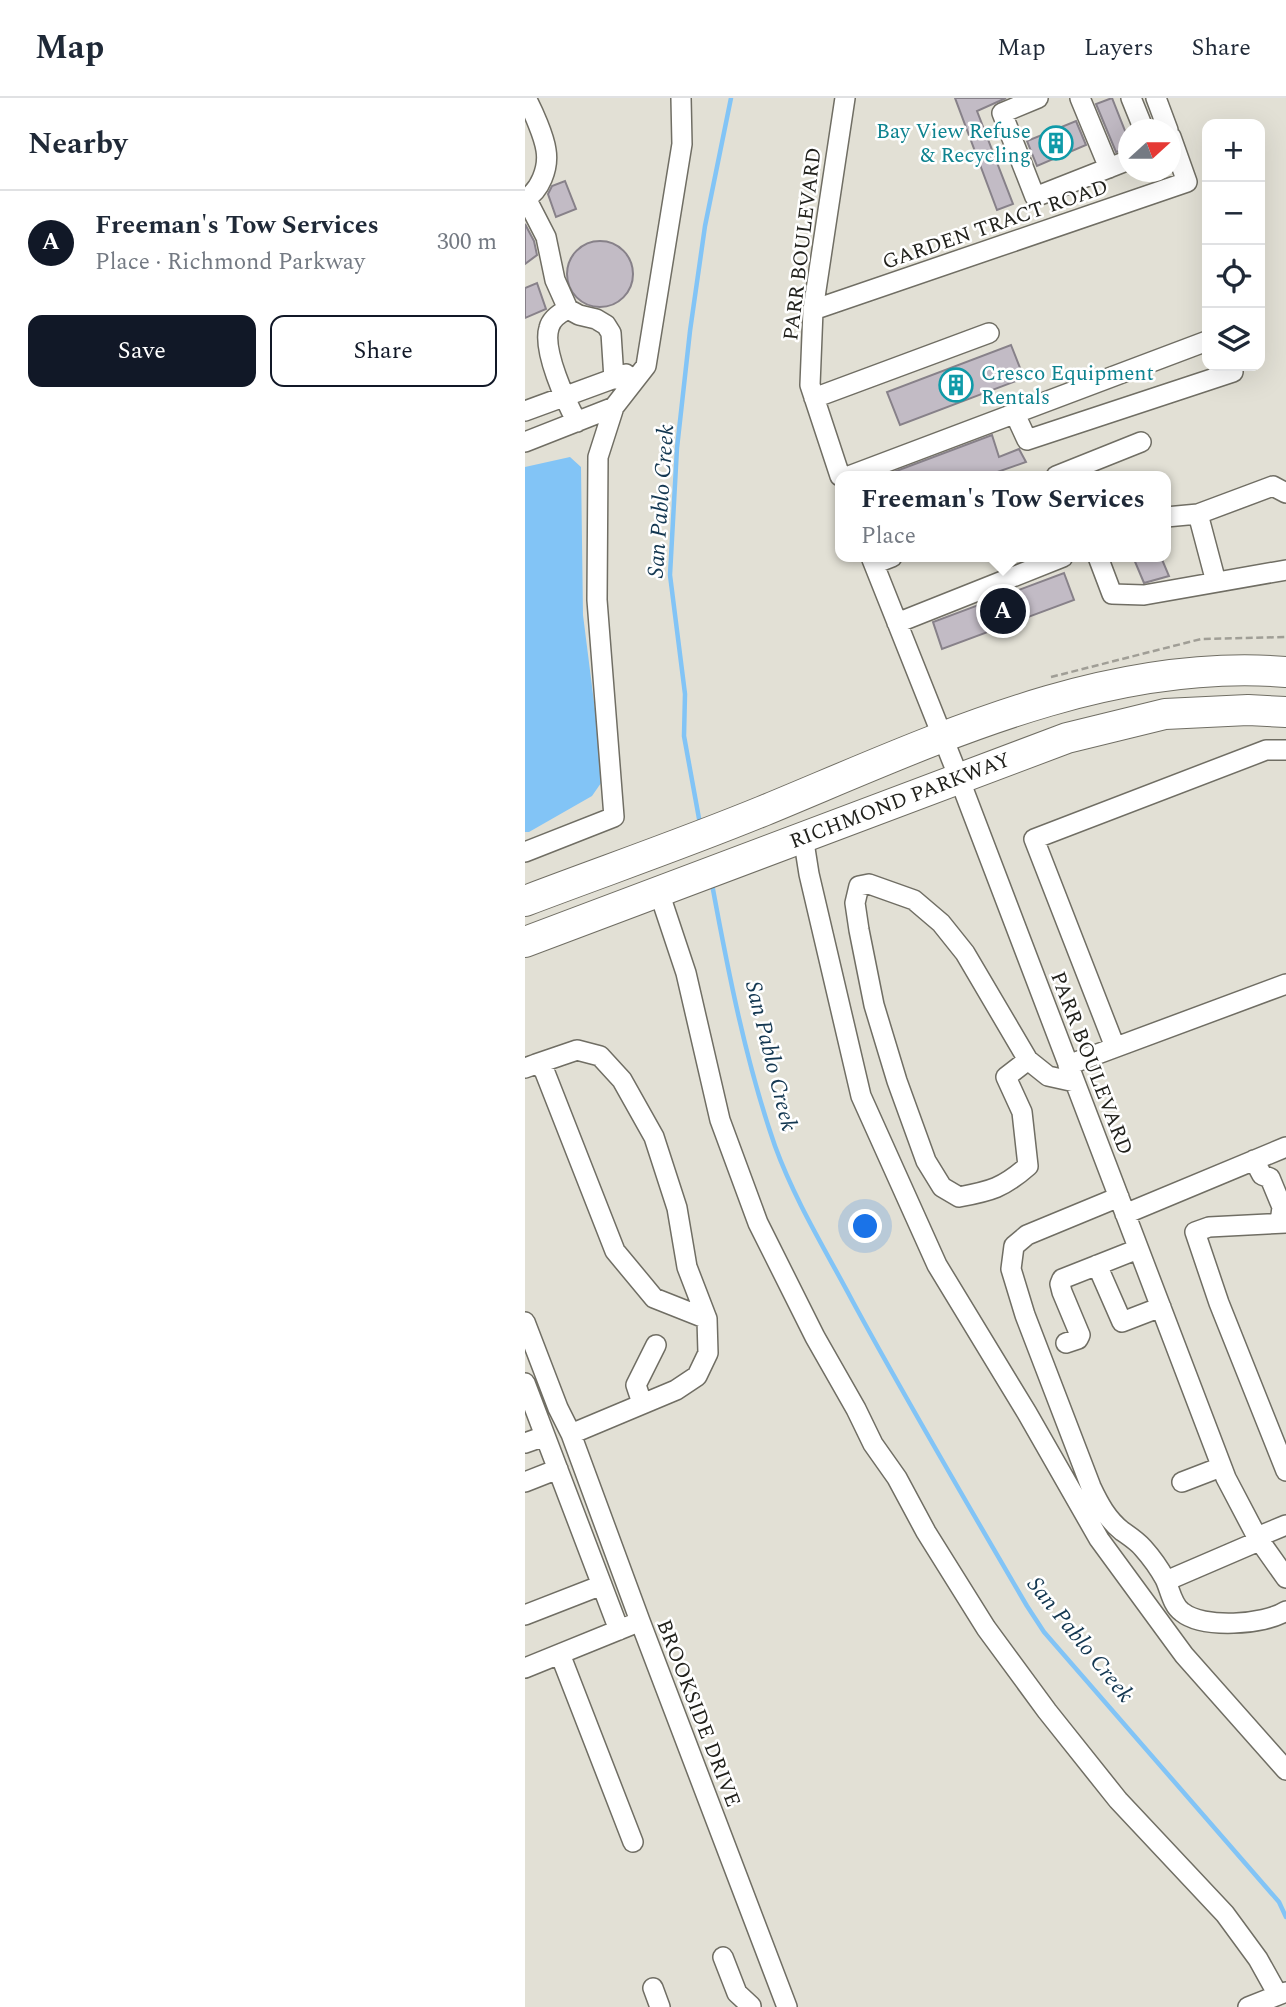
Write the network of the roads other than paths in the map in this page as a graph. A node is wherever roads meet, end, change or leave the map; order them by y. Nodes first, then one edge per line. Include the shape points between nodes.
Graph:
1 (526, 98) edge
2 (681, 98) edge
3 (845, 98) edge
4 (1038, 98) edge
5 (1080, 98) edge
6 (1131, 98) edge
7 (1156, 98) edge
8 (1140, 119) edge
9 (1164, 119) edge
10 (1118, 164) edge
11 (1181, 164) edge
12 (1109, 168) junction
13 (526, 199) edge
14 (568, 309) junction
15 (813, 310) junction
16 (989, 333) dead end
17 (1202, 343) edge
18 (646, 366) junction
19 (1233, 371) edge
20 (614, 379) junction
21 (564, 398) junction
22 (814, 398) junction
23 (614, 407) junction
24 (525, 411) edge
25 (1015, 414) junction
26 (577, 422) junction
27 (525, 442) edge
28 (1141, 442) dead end
29 (838, 471) edge
30 (862, 471) edge
31 (1068, 471) edge
32 (1286, 493) edge
33 (1198, 514) junction
34 (1171, 517) edge
35 (880, 562) edge
36 (1050, 562) edge
37 (1100, 562) edge
38 (1286, 570) edge
39 (1216, 582) junction
40 (897, 623) junction
41 (1286, 672) edge
42 (1286, 712) edge
43 (942, 737) junction
44 (1286, 750) edge
45 (959, 778) junction
46 (803, 836) junction
47 (525, 852) edge
48 (659, 891) junction
49 (525, 901) edge
50 (525, 942) edge
51 (1286, 984) edge
52 (1115, 1047) junction
53 (1028, 1060) junction
54 (530, 1066) edge
55 (1072, 1073) junction
56 (1272, 1158) edge
57 (1122, 1205) junction
58 (1283, 1223) edge
59 (1139, 1249) junction
60 (1097, 1265) junction
61 (1161, 1307) junction
62 (706, 1319) junction
63 (525, 1322) edge
64 (1066, 1343) dead end
65 (656, 1345) dead end
66 (525, 1384) edge
67 (642, 1403) junction
68 (571, 1434) junction
69 (545, 1436) junction
70 (525, 1443) edge
71 (1221, 1467) junction
72 (558, 1469) junction
73 (1286, 1471) edge
74 (525, 1482) edge
75 (1182, 1482) dead end
76 (1286, 1525) edge
77 (1258, 1539) junction
78 (1286, 1578) edge
79 (1166, 1581) junction
80 (602, 1585) junction
81 (1286, 1611) edge
82 (525, 1615) edge
83 (640, 1621) junction
84 (619, 1630) junction
85 (560, 1654) junction
86 (525, 1668) edge
87 (1286, 1770) edge
88 (633, 1842) dead end
89 (723, 1957) dead end
90 (653, 1989) dead end
91 (1282, 1994) edge
92 (784, 2000) edge
93 (660, 2007) edge
94 (751, 2007) edge
95 (1248, 2007) edge

1 - 13 street via 546,151 544,173 534,194
2 - 18 street via 682,144
3 - 15 street, PARR BOULEVARD
4 - 12 street via 1002,113 1035,197
5 - 12 street
6 - 8 street
7 - 9 street
10 - 12 street
11 - 15 street, GARDEN TRACT ROAD via 1187,181
13 - 14 street via 546,237 549,259
14 - 20 street via 596,319 611,332
14 - 21 street via 549,324 547,334
15 - 22 street, PARR BOULEVARD via 810,385
16 - 22 street
17 - 25 street
18 - 20 street
18 - 23 street
19 - 25 street via 1027,440
20 - 21 street
21 - 24 street
21 - 26 street
22 - 29 street, PARR BOULEVARD
23 - 26 street
23 - 47 street via 598,457 597,561 614,817
25 - 30 street
26 - 27 street
28 - 31 street
32 - 33 street via 1273,486
33 - 34 street
33 - 39 street
35 - 40 street, PARR BOULEVARD
36 - 40 street
37 - 39 street via 1112,594 1144,594
38 - 39 street
40 - 43 street, PARR BOULEVARD
41 - 43 highway, RICHMOND PARKWAY via 1203,671 1135,680 1054,700
42 - 45 highway, RICHMOND PARKWAY via 1165,714 1067,738
43 - 45 street, PARR BOULEVARD
43 - 49 highway, RICHMOND PARKWAY
44 - 52 street via 1266,750 1034,839
45 - 46 highway, RICHMOND PARKWAY
45 - 55 street, PARR BOULEVARD
46 - 48 highway, RICHMOND PARKWAY
46 - 87 street via 861,1096 937,1265 1099,1539 1184,1655
48 - 50 highway, RICHMOND PARKWAY
48 - 91 street via 686,973 720,1120 758,1223 873,1444 898,1478 986,1628 1047,1711 1118,1800 1224,1914
51 - 52 street
52 - 55 street
53 - 53 street via 965,953 941,923 914,900 869,884 859,886 855,903 859,930 874,1005 897,1081 926,1161 942,1187 959,1197 1008,1183 1028,1166 1022,1112 1006,1077
53 - 55 street via 1048,1076
54 - 62 street via 544,1070 615,1251 654,1298
54 - 62 street via 577,1050 600,1056 622,1080 654,1137 677,1208 687,1268
55 - 57 street, PARR BOULEVARD
56 - 57 street
56 - 58 street via 1270,1178
57 - 59 street, PARR BOULEVARD
57 - 79 street via 1027,1235 1014,1246 1011,1269 1102,1511 1140,1545
58 - 73 street via 1209,1227 1195,1232
59 - 60 street
59 - 61 street, PARR BOULEVARD
60 - 61 street via 1122,1322
60 - 64 street via 1062,1279 1062,1292 1080,1335
61 - 71 street, PARR BOULEVARD
62 - 67 street via 708,1353 697,1376
63 - 68 street, BROOKSIDE DRIVE
65 - 67 street via 636,1385
66 - 69 street
67 - 68 street
68 - 83 street, BROOKSIDE DRIVE
69 - 70 street
69 - 72 street
71 - 75 street
71 - 77 street, PARR BOULEVARD
72 - 74 street
72 - 80 street
76 - 77 street
77 - 78 street, PARR BOULEVARD
77 - 79 street
79 - 81 street via 1181,1612 1198,1621 1259,1621
80 - 82 street
80 - 84 street
83 - 84 street
83 - 92 street, BROOKSIDE DRIVE
84 - 85 street
85 - 86 street
85 - 88 street
89 - 94 street via 737,1993
90 - 93 street
91 - 95 street
92 - 94 street

